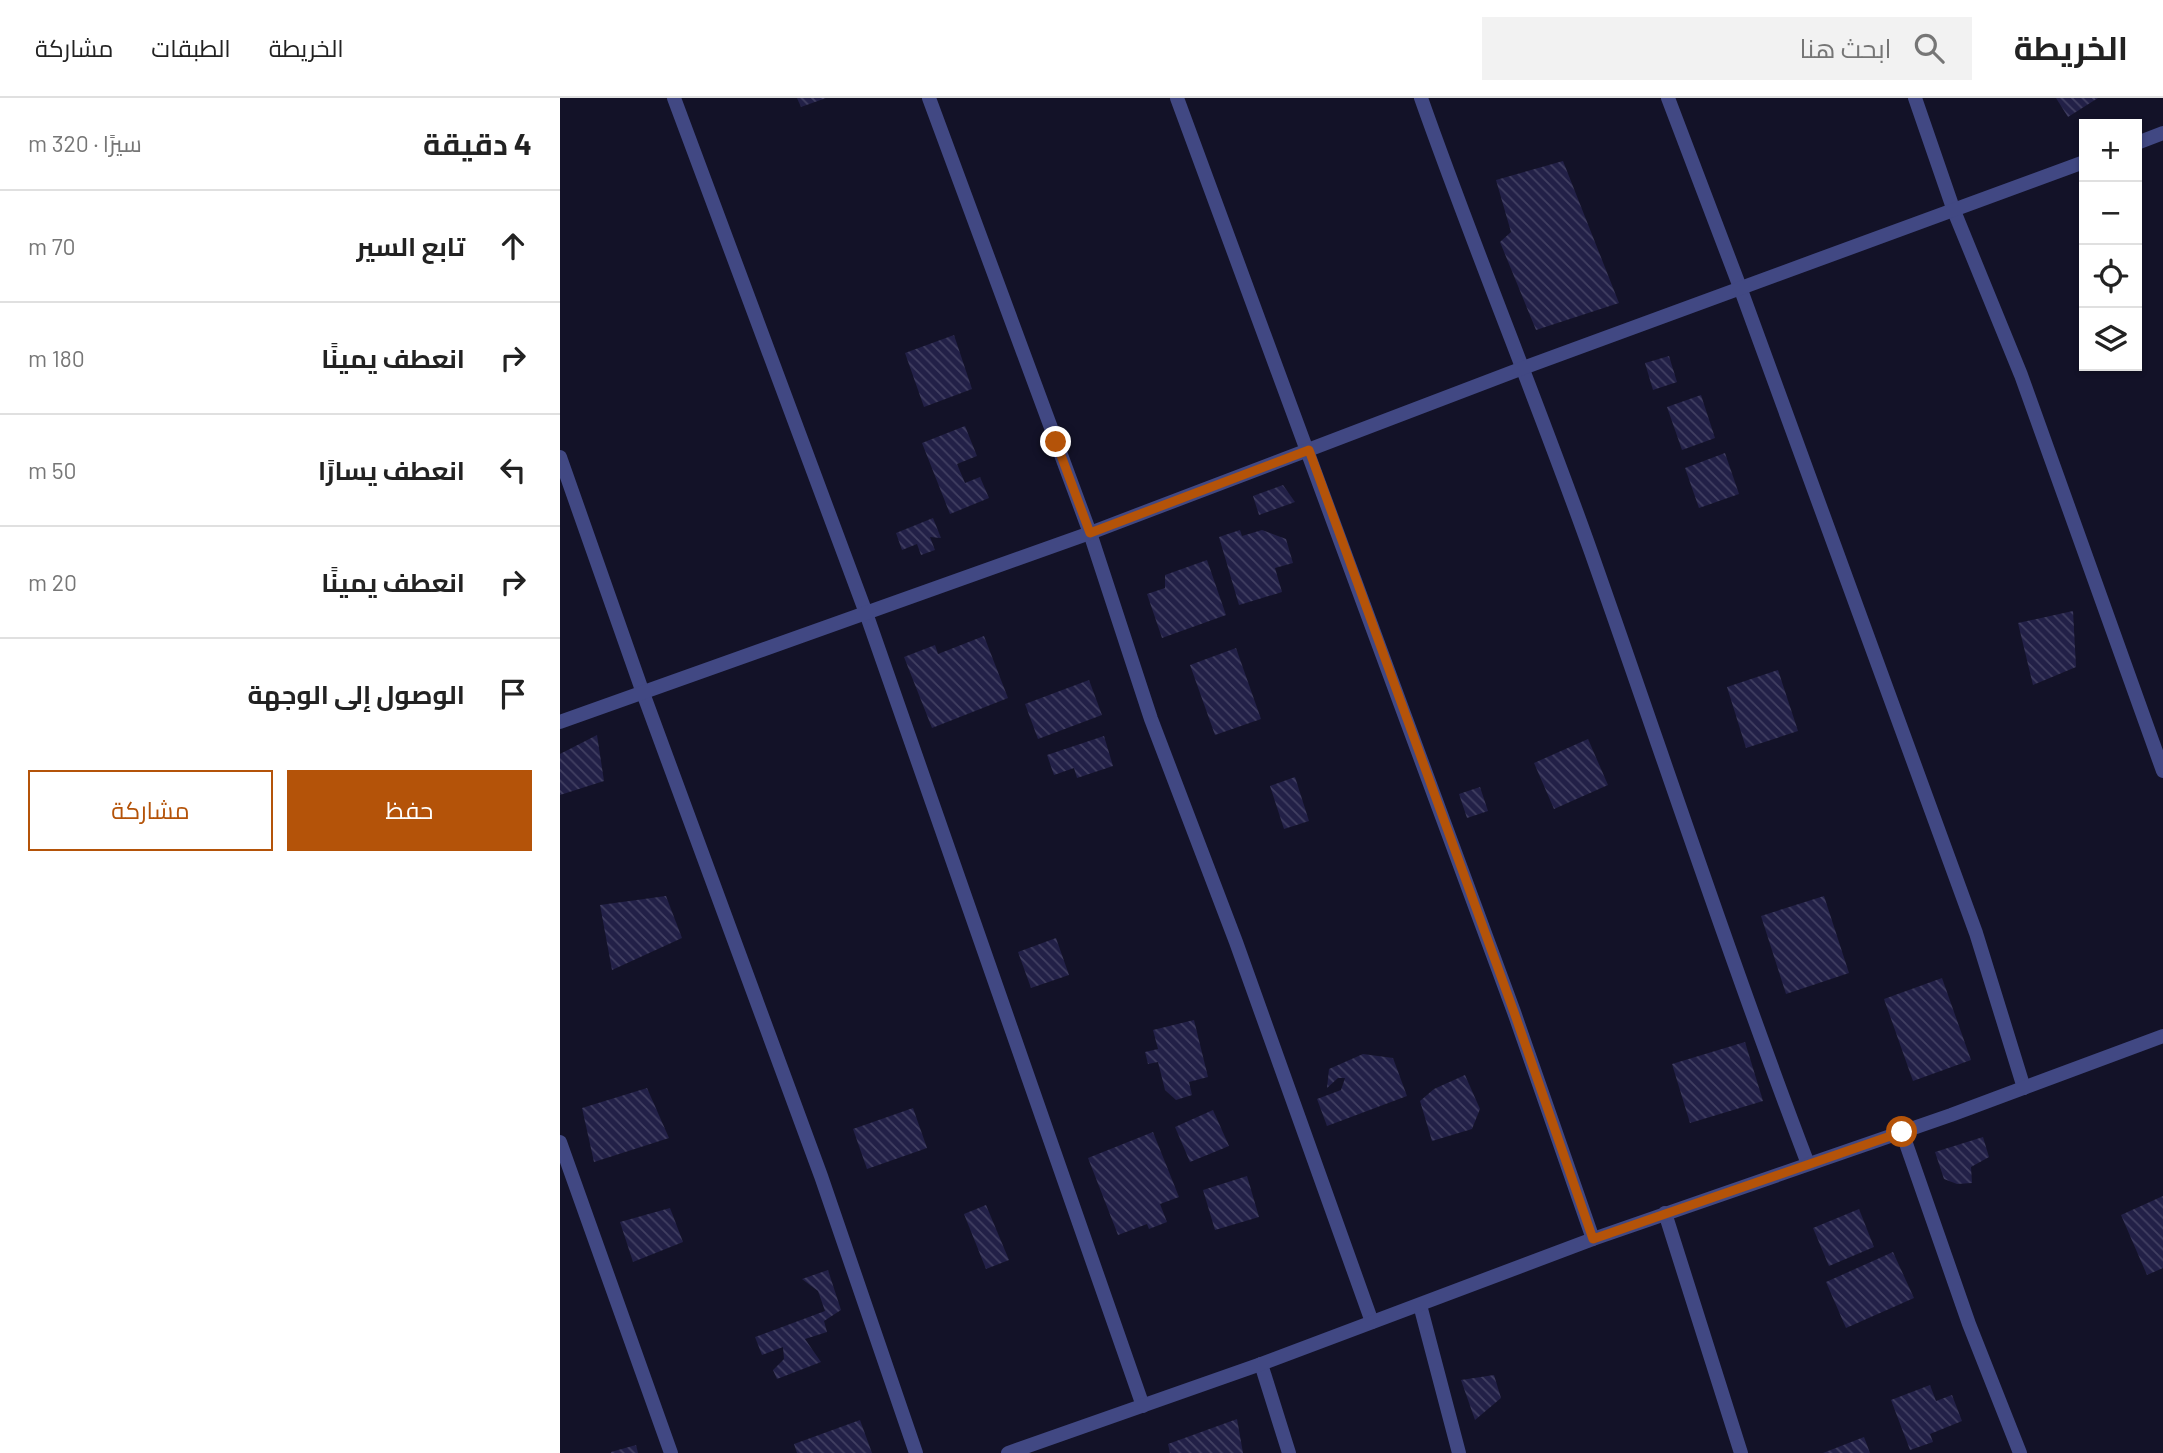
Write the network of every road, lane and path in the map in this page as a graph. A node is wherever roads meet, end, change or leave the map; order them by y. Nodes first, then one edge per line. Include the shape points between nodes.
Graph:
1 (674, 98) edge
2 (929, 98) edge
3 (1177, 98) edge
4 (1422, 98) edge
5 (1668, 98) edge
6 (1915, 98) edge
7 (2163, 133) edge
8 (2142, 141) edge
9 (2079, 164) edge
10 (1954, 211) junction
11 (1741, 290) junction
12 (1523, 368) junction
13 (1309, 450) junction
14 (560, 457) edge
15 (1090, 533) junction
16 (866, 613) junction
17 (643, 693) junction
18 (560, 722) edge
19 (2163, 771) edge
20 (2163, 1036) edge
21 (2024, 1088) junction
22 (1902, 1132) junction
23 (560, 1142) edge
24 (1808, 1164) junction
25 (1665, 1213) junction
26 (1593, 1239) junction
27 (1420, 1305) junction
28 (1372, 1322) junction
29 (1261, 1364) junction
30 (1143, 1406) junction
31 (1034, 1449) edge
32 (671, 1453) edge
33 (916, 1453) edge
34 (1008, 1453) edge
35 (1289, 1453) edge
36 (1459, 1453) edge
37 (1741, 1453) edge
38 (2020, 1453) edge

1 - 16 street
2 - 15 street
3 - 13 street
4 - 12 street via 1462,215
5 - 11 street
6 - 10 street
7 - 8 street
9 - 10 street
10 - 11 street
10 - 19 street via 2021,374
11 - 12 street
11 - 21 street via 1976,933
12 - 13 street
12 - 24 street
13 - 15 street
13 - 26 street
14 - 17 street
15 - 16 street
15 - 28 street via 1151,719
16 - 17 street
16 - 30 street
17 - 18 street
17 - 33 street via 821,1176
20 - 21 street
21 - 22 street
22 - 24 street
22 - 38 street
23 - 32 street
24 - 25 street
25 - 26 street
25 - 37 street
26 - 27 street
27 - 28 street
27 - 36 street
28 - 29 street
29 - 30 street
29 - 35 street
30 - 31 street
31 - 34 street

